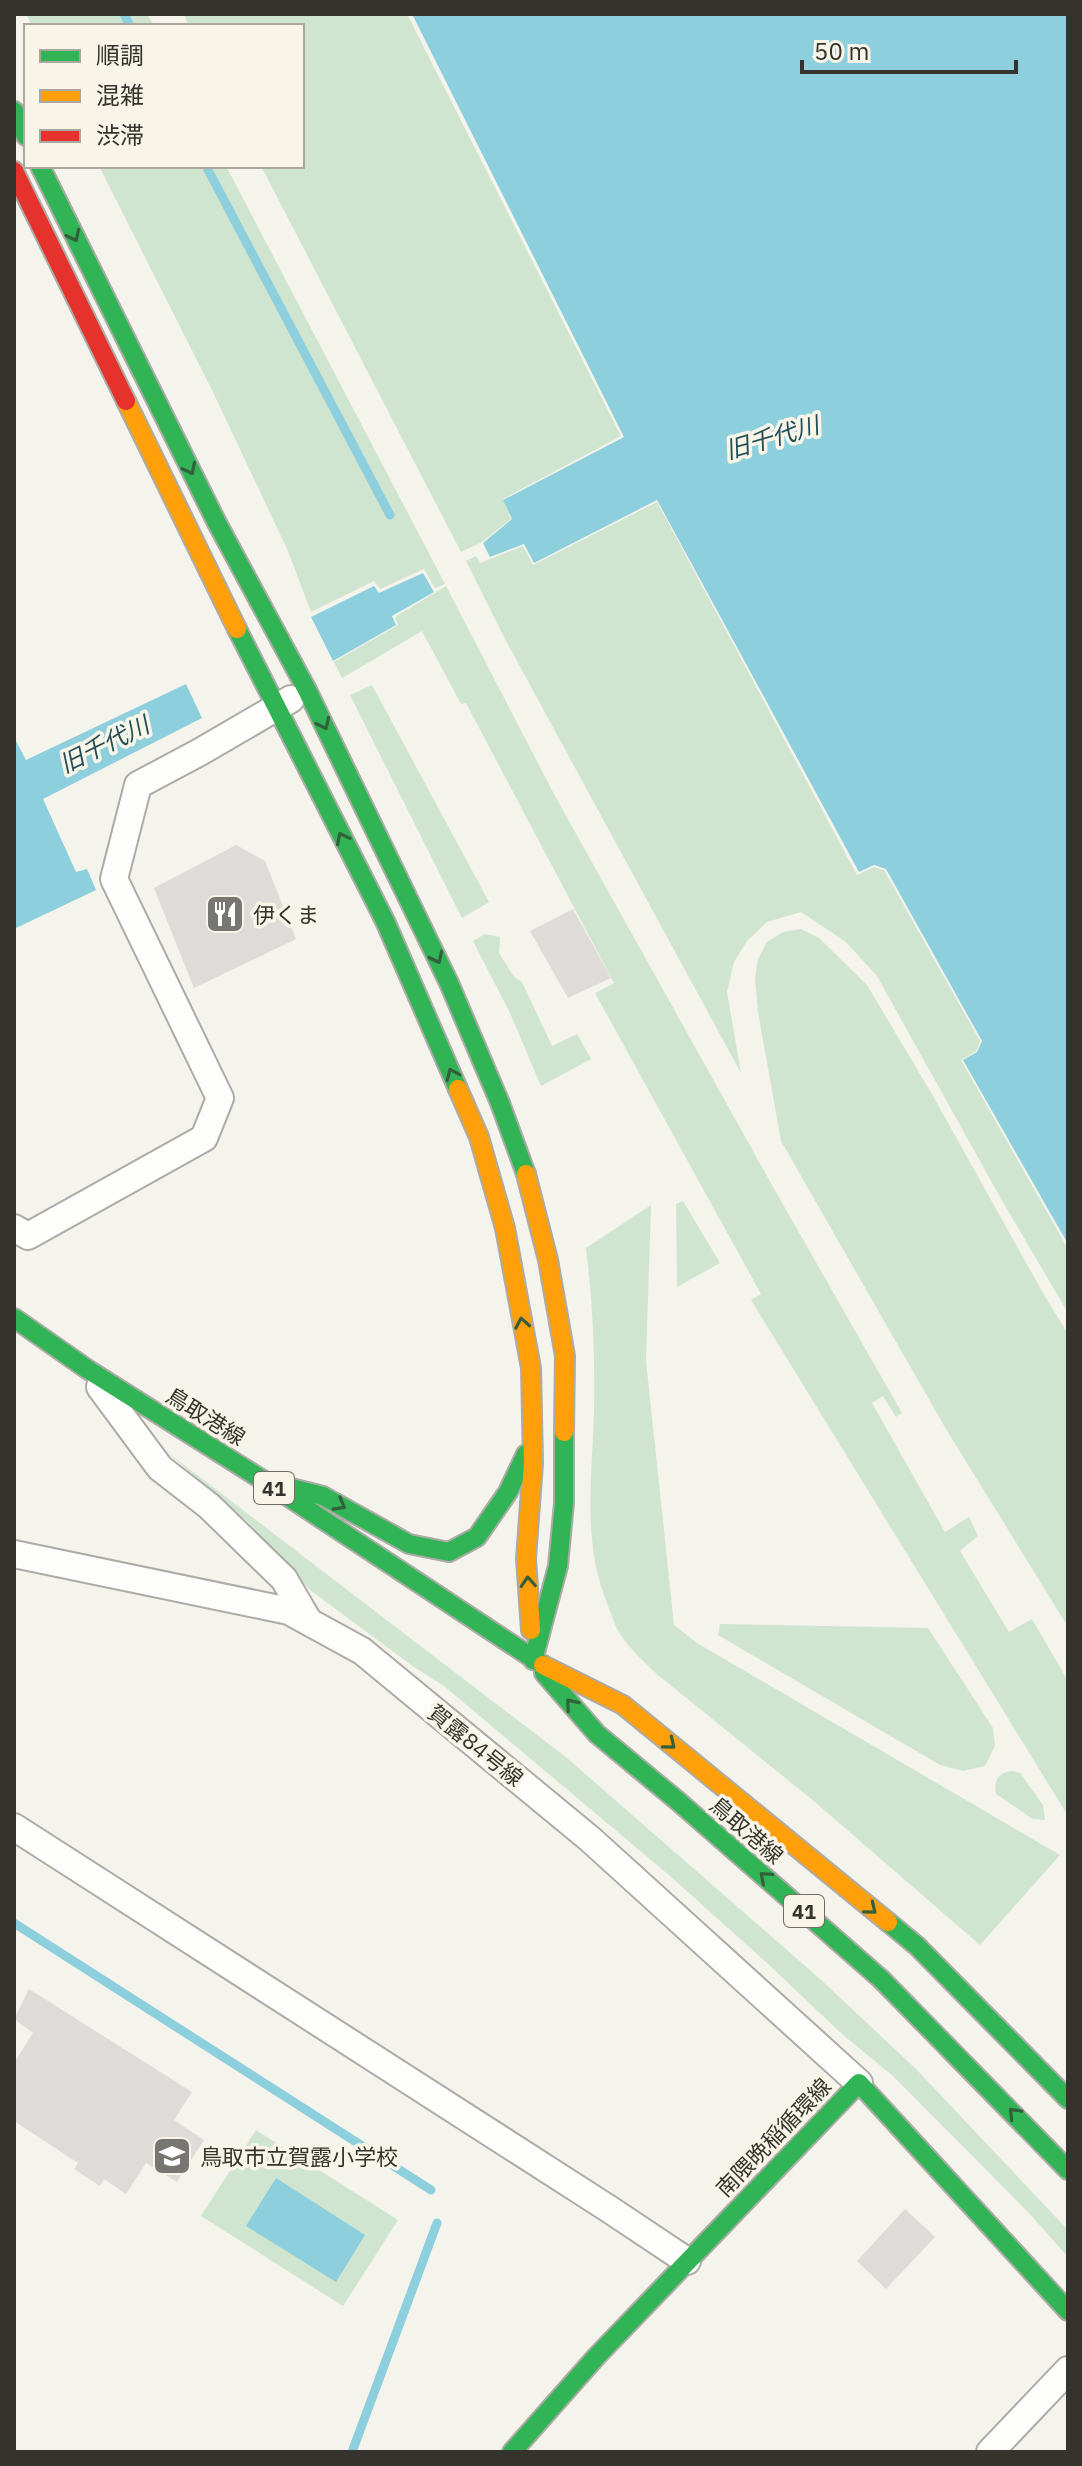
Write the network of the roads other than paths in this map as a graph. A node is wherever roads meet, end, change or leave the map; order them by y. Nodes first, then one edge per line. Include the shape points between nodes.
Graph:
1 (14, 111) edge
2 (24, 132) edge
3 (41, 168) edge
4 (14, 171) edge
5 (307, 690) junction
6 (275, 707) junction
7 (14, 1228) edge
8 (14, 1318) edge
9 (87, 1369) junction
10 (532, 1439) junction
11 (266, 1482) junction
12 (14, 1554) edge
13 (309, 1622) junction
14 (533, 1660) junction
15 (14, 1827) edge
16 (859, 2083) junction
17 (1068, 2099) edge
18 (1068, 2170) edge
19 (687, 2261) junction
20 (1068, 2311) edge
21 (1068, 2370) edge
22 (512, 2452) edge
23 (990, 2452) edge

1 - 2 street
3 -> 5 street via 217,523
4 - 6 street
5 - 6 street
5 -> 14 street via 489,1076 528,1178 548,1260 565,1356 564,1503 558,1566
6 - 7 street via 138,785 114,879 220,1098 204,1138 28,1236
10 -> 6 street via 531,1368 505,1228 479,1137 385,921
8 - 9 street, 鳥取港線 / 41
9 - 11 street, 鳥取港線 / 41
9 - 13 street via 160,1468 252,1545 284,1579
11 -> 10 street via 323,1496 409,1544 449,1552 477,1537 508,1492
14 -> 10 street via 526,1559
11 - 14 street, 鳥取港線 / 41
12 - 13 street, 賀露84号線 via 289,1611
13 - 16 street, 賀露84号線 via 362,1651 590,1839
14 -> 17 street, 鳥取港線 / 41 via 623,1705 893,1926
18 -> 14 street, 鳥取港線 / 41 via 881,1979 597,1734
15 - 19 street
16 - 19 street, 南隈晩稲循環線
16 - 20 street, 南隈晩稲循環線
19 - 22 street, 南隈晩稲循環線
21 - 23 street

